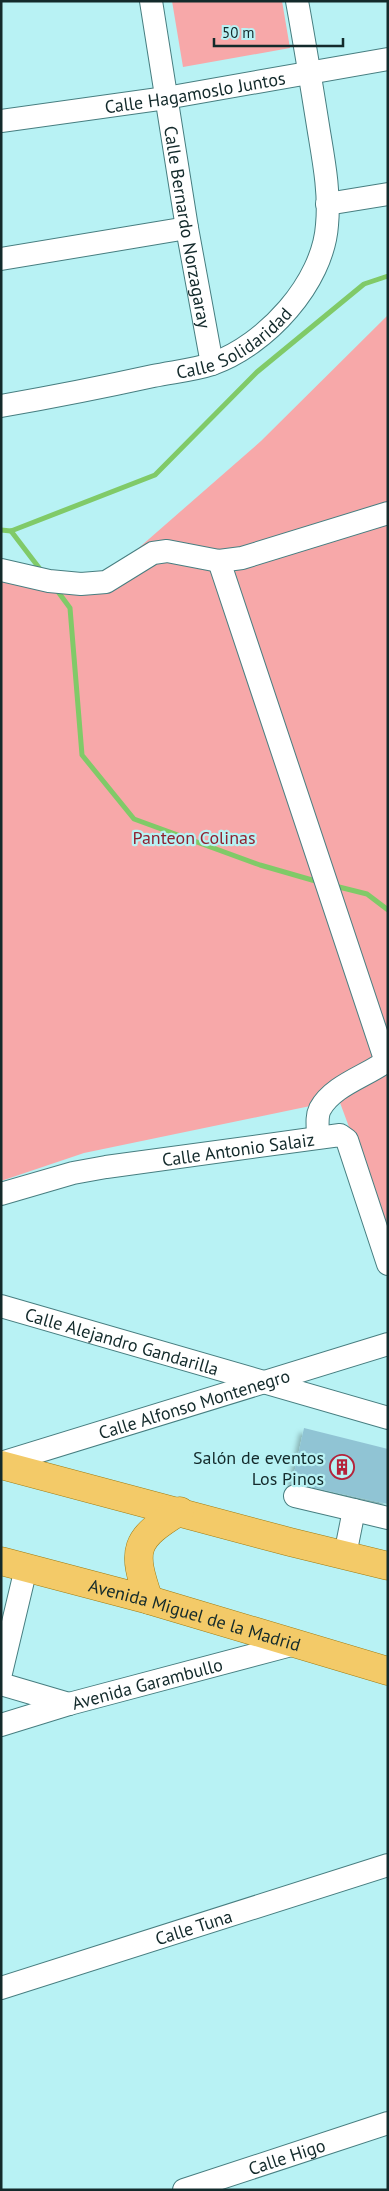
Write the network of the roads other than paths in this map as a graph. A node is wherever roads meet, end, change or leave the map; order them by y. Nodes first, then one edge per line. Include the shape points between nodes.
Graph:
1 (151, 1) edge
2 (297, 1) edge
3 (388, 59) edge
4 (310, 73) junction
5 (166, 98) junction
6 (1, 121) edge
7 (388, 194) edge
8 (328, 204) junction
9 (187, 228) junction
10 (1, 259) edge
11 (212, 364) junction
12 (1, 406) edge
13 (388, 513) edge
14 (219, 561) junction
15 (1, 570) edge
16 (387, 1061) edge
17 (318, 1137) junction
18 (1, 1194) edge
19 (388, 1264) edge
20 (1, 1306) edge
21 (388, 1344) edge
22 (264, 1383) junction
23 (388, 1418) edge
24 (1, 1464) edge
25 (295, 1496) dead end
26 (354, 1510) junction
27 (180, 1512) junction
28 (388, 1518) edge
29 (345, 1555) junction
30 (14, 1564) edge
31 (388, 1566) edge
32 (149, 1600) junction
33 (295, 1644) junction
34 (388, 1671) edge
35 (1, 1673) edge
36 (1, 1684) edge
37 (69, 1704) junction
38 (1, 1725) edge
39 (388, 1865) edge
40 (1, 1988) edge
41 (388, 2123) edge
42 (184, 2190) edge

1 - 5 street, Calle Bernardo Norzagaray
2 - 4 street, Calle Solidaridad
3 - 4 street, Calle Hagamoslo Juntos
4 - 5 street, Calle Hagamoslo Juntos
4 - 8 street, Calle Solidaridad
5 - 6 street, Calle Hagamoslo Juntos
5 - 9 street, Calle Bernardo Norzagaray
7 - 8 street
8 - 11 street, Calle Solidaridad via 324,251 304,289 278,321 248,346
9 - 10 street
9 - 11 street, Calle Bernardo Norzagaray
11 - 12 street, Calle Solidaridad
13 - 14 street via 242,558
14 - 15 street via 167,551 153,553 106,582 81,584 49,581
14 - 16 street
16 - 17 street via 336,1092 320,1109
17 - 18 street, Calle Antonio Salaiz via 106,1167
17 - 19 street, Calle Antonio Salaiz via 340,1135 347,1140
20 - 22 street, Calle Alejandro Gandarilla
21 - 22 street, Calle Alfonso Montenegro
22 - 23 street, Calle Alejandro Gandarilla
22 - 24 street, Calle Alfonso Montenegro
24 - 27 main road
25 - 26 street
26 - 28 street
26 - 29 street
27 - 29 main road
27 - 32 main road via 154,1527 143,1542 138,1566
29 - 31 main road
30 - 32 main road, Avenida Miguel de la Madrid
30 - 35 street
32 - 33 main road, Avenida Miguel de la Madrid
33 - 34 main road, Avenida Miguel de la Madrid
33 - 37 street, Avenida Garambullo
36 - 37 street
37 - 38 street, Avenida Garambullo
39 - 40 street, Calle Tuna
41 - 42 street, Calle Higo

